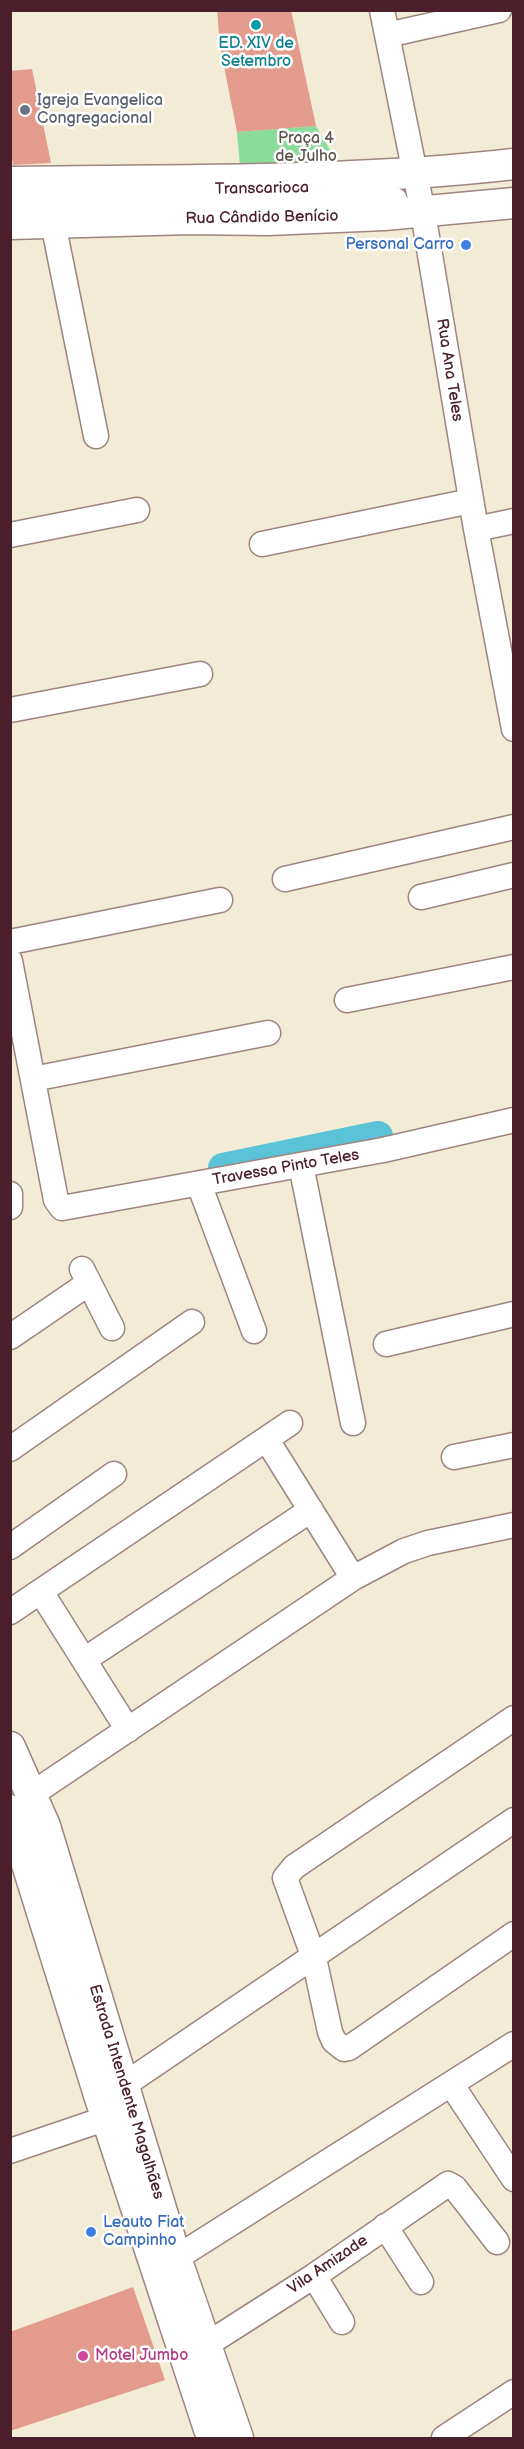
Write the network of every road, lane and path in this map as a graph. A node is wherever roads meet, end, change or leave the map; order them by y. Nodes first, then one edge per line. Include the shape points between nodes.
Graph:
1 (382, 10) edge
2 (499, 10) edge
3 (387, 35) junction
4 (513, 164) edge
5 (513, 176) edge
6 (10, 182) edge
7 (513, 189) edge
8 (10, 192) edge
9 (419, 193) junction
10 (513, 203) edge
11 (10, 208) edge
12 (53, 223) junction
13 (10, 224) edge
14 (96, 436) dead end
15 (471, 501) junction
16 (137, 510) dead end
17 (513, 521) edge
18 (476, 528) junction
19 (10, 535) edge
20 (262, 544) dead end
21 (200, 674) dead end
22 (10, 710) edge
23 (513, 729) edge
24 (513, 827) edge
25 (513, 876) edge
26 (285, 879) dead end
27 (421, 897) dead end
28 (220, 900) dead end
29 (10, 942) edge
30 (10, 962) edge
31 (513, 967) edge
32 (347, 1000) dead end
33 (268, 1033) dead end
34 (33, 1079) junction
35 (513, 1120) edge
36 (301, 1165) junction
37 (200, 1184) junction
38 (10, 1194) edge
39 (10, 1207) edge
40 (513, 1314) edge
41 (192, 1322) dead end
42 (112, 1328) dead end
43 (254, 1331) dead end
44 (10, 1337) edge
45 (386, 1344) dead end
46 (290, 1423) dead end
47 (353, 1423) dead end
48 (267, 1440) junction
49 (513, 1444) edge
50 (10, 1449) edge
51 (454, 1457) dead end
52 (114, 1474) dead end
53 (311, 1510) junction
54 (513, 1525) edge
55 (10, 1547) edge
56 (353, 1578) junction
57 (42, 1592) junction
58 (10, 1612) edge
59 (84, 1660) junction
60 (513, 1718) edge
61 (128, 1730) junction
62 (10, 1747) edge
63 (17, 1811) edge
64 (513, 1820) edge
65 (513, 1934) edge
66 (314, 1958) junction
67 (513, 2044) edge
68 (451, 2084) junction
69 (121, 2104) junction
70 (10, 2151) edge
71 (513, 2179) edge
72 (385, 2226) junction
73 (498, 2242) dead end
74 (176, 2258) junction
75 (314, 2276) junction
76 (421, 2282) dead end
77 (342, 2322) dead end
78 (206, 2345) junction
79 (510, 2401) edge
80 (212, 2439) edge
81 (238, 2439) edge
82 (444, 2439) edge

1 - 3 street, Rua Ana Teles
2 - 3 street
3 - 9 street, Rua Ana Teles
4 - 9 main road, Rua Cândido Benício
5 - 9 street, Transcarioca
6 - 9 main road, Rua Cândido Benício via 294,179
7 - 9 street, Transcarioca
8 - 9 street, Transcarioca
9 - 10 main road, Rua Cândido Benício
9 - 11 street, Transcarioca
9 - 12 main road, Rua Cândido Benício via 268,220
9 - 15 street, Rua Ana Teles
12 - 13 main road, Rua Cândido Benício
12 - 14 street
15 - 18 street, Rua Ana Teles
15 - 20 street
16 - 19 street
17 - 18 street
18 - 23 street, Rua Ana Teles
21 - 22 street
24 - 26 street
25 - 27 street
28 - 29 street
30 - 34 street
31 - 32 street
33 - 34 street
34 - 37 street, Travessa Pinto Teles via 58,1206 63,1209
35 - 36 street, Travessa Pinto Teles
36 - 37 street, Travessa Pinto Teles
36 - 47 street
37 - 43 street
38 - 39 street
40 - 45 street
41 - 50 street
42 - 44 street via 85,1276
46 - 48 street
48 - 53 street
48 - 57 street
49 - 51 street
52 - 55 street
53 - 56 street
53 - 59 street
54 - 56 street via 428,1543
56 - 61 street
57 - 58 street
57 - 59 street
59 - 61 street
60 - 66 street via 286,1874
61 - 63 street
62 - 63 main road, Estrada Intendente Magalhães
63 - 69 main road, Estrada Intendente Magalhães
64 - 66 street
65 - 66 street via 349,2048 339,2046 330,2031
66 - 69 street
67 - 68 street
68 - 71 street
68 - 74 street
69 - 70 street
69 - 74 main road, Estrada Intendente Magalhães
69 - 80 main road, Estrada Intendente Magalhães
72 - 73 street, Vila Amizade via 448,2184
72 - 75 street, Vila Amizade
72 - 76 street
74 - 78 main road, Estrada Intendente Magalhães
75 - 77 street
75 - 78 street, Vila Amizade
78 - 81 main road, Estrada Intendente Magalhães
79 - 82 street

